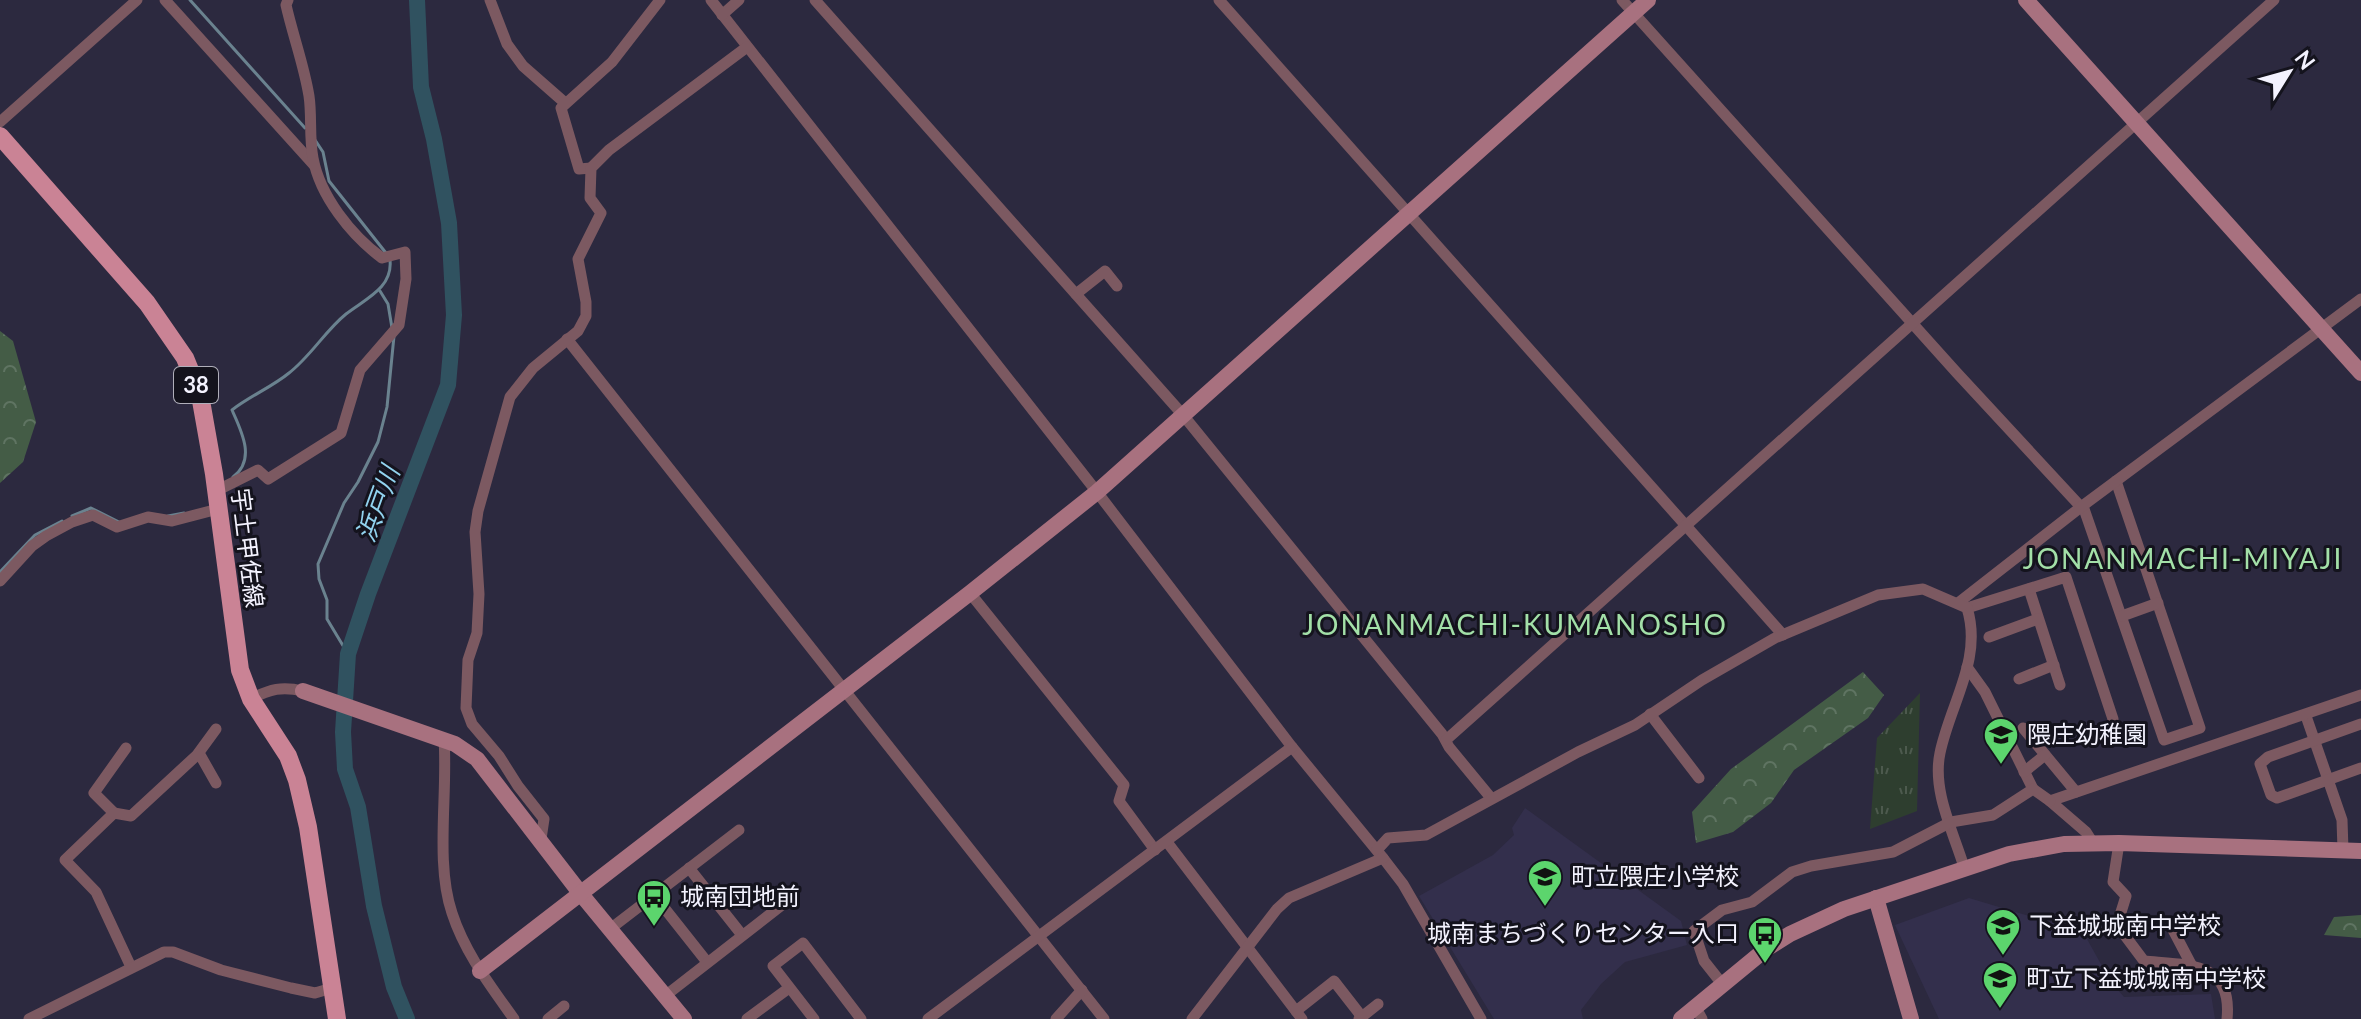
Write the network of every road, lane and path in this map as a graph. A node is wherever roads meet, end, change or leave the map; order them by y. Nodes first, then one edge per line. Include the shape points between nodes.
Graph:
1 (137, 0) edge
2 (165, 0) edge
3 (288, 0) edge
4 (490, 0) edge
5 (711, 0) edge
6 (739, 0) edge
7 (815, 0) edge
8 (1219, 0) edge
9 (1648, 0) edge
10 (2026, 0) edge
11 (2274, 0) edge
12 (656, 2) edge
13 (1628, 6) edge
14 (722, 15) junction
15 (747, 47) junction
16 (564, 102) junction
17 (0, 122) edge
18 (2137, 123) junction
19 (0, 136) edge
20 (315, 165) junction
21 (591, 168) junction
22 (1409, 213) junction
23 (1117, 286) dead end
24 (1076, 294) junction
25 (2361, 299) edge
26 (1912, 324) junction
27 (2320, 328) junction
28 (567, 339) junction
29 (2361, 373) edge
30 (1183, 415) junction
31 (2116, 481) junction
32 (1097, 492) junction
33 (217, 500) junction
34 (2082, 506) junction
35 (1687, 525) junction
36 (0, 581) edge
37 (2029, 589) junction
38 (970, 593) junction
39 (2158, 603) junction
40 (1962, 606) junction
41 (2122, 616) junction
42 (2038, 619) junction
43 (1783, 635) junction
44 (1989, 637) dead end
45 (2054, 665) junction
46 (1967, 667) junction
47 (2019, 679) dead end
48 (2060, 685) dead end
49 (843, 689) junction
50 (303, 691) joint
51 (2361, 695) edge
52 (251, 699) junction
53 (1650, 714) junction
54 (2306, 716) junction
55 (2113, 719) dead end
56 (2361, 724) edge
57 (2023, 728) dead end
58 (216, 729) dead end
59 (440, 738) junction
60 (1446, 740) junction
61 (2316, 740) junction
62 (1292, 747) junction
63 (126, 748) dead end
64 (199, 753) junction
65 (2045, 755) junction
66 (2361, 768) edge
67 (2024, 772) junction
68 (1699, 778) dead end
69 (2328, 780) junction
70 (216, 783) dead end
71 (2033, 789) junction
72 (2076, 792) junction
73 (1491, 798) junction
74 (2050, 801) junction
75 (114, 813) junction
76 (1951, 822) junction
77 (739, 830) dead end
78 (541, 839) junction
79 (1167, 842) junction
80 (2093, 843) junction
81 (2119, 843) junction
82 (1155, 850) junction
83 (2343, 850) junction
84 (2361, 851) edge
85 (1380, 854) junction
86 (1964, 867) junction
87 (689, 868) junction
88 (581, 894) junction
89 (654, 895) junction
90 (791, 898) dead end
91 (1876, 898) junction
92 (2172, 928) dead end
93 (610, 929) junction
94 (742, 935) junction
95 (1037, 938) junction
96 (1247, 947) junction
97 (707, 962) junction
98 (2192, 966) junction
99 (131, 967) junction
100 (480, 971) junction
101 (1723, 985) junction
102 (332, 988) junction
103 (789, 988) junction
104 (1082, 990) junction
105 (665, 996) junction
106 (1378, 1004) dead end
107 (564, 1006) dead end
108 (1699, 1014) edge
109 (1299, 1015) edge
110 (1361, 1018) edge
111 (29, 1019) edge
112 (337, 1019) edge
113 (514, 1019) edge
114 (548, 1019) edge
115 (684, 1019) edge
116 (747, 1019) edge
117 (814, 1019) edge
118 (861, 1019) edge
119 (928, 1019) edge
120 (1056, 1019) edge
121 (1104, 1019) edge
122 (1192, 1019) edge
123 (1481, 1019) edge
124 (1681, 1019) edge
125 (1911, 1019) edge
126 (2227, 1019) edge

1 - 17 street
2 - 20 street
3 - 20 street via 309,97
4 - 16 street via 507,44 523,66
5 - 14 street
6 - 14 street
7 - 24 street
8 - 22 street
9 - 13 street
10 - 18 street
11 - 18 street
12 - 16 street via 605,69
13 - 22 street
13 - 26 street
14 - 15 street
15 - 21 street
15 - 32 street
16 - 21 street via 562,115 579,169
18 - 26 street
18 - 27 street
19 - 33 main road, 宇土甲佐線 / 38 via 147,303 185,358 200,395
20 - 33 street via 327,196 367,247 382,258 405,252 399,325 360,370 341,433 268,479 258,470
21 - 28 street via 590,198 601,213 578,259 586,316
22 - 30 street
22 - 35 street
23 - 24 street via 1105,271
24 - 30 street
25 - 27 street
26 - 34 street
26 - 35 street
27 - 29 street
27 - 31 street
28 - 49 street
28 - 78 street via 519,383 502,418 475,532 477,633 466,686 472,724 544,819
30 - 32 street
30 - 60 street
31 - 34 street
31 - 39 street
32 - 38 street
32 - 62 street
33 - 36 street via 172,521 148,517 117,527 93,515 83,518 32,546
33 - 52 main road, 宇土甲佐線 / 38 via 235,645
34 - 40 street
34 - 41 street
35 - 43 street
35 - 60 street
37 - 40 street
37 - 42 street
37 - 55 street via 2066,577
38 - 49 street
38 - 82 street via 1124,785 1119,801
39 - 41 street
39 - 41 street via 2200,728 2164,740
40 - 43 street via 1923,589 1878,595
40 - 46 street via 1973,633
42 - 44 street
42 - 45 street
43 - 53 street
45 - 47 street
45 - 48 street
46 - 67 street
46 - 76 street via 1939,755 1942,804
49 - 88 street
49 - 95 street
50 - 52 street via 284,687
50 - 59 street
51 - 54 street
52 - 102 main road, 宇土甲佐線 / 38 via 288,756 297,780
53 - 68 street
53 - 73 street
54 - 61 street
54 - 72 street
56 - 61 street
57 - 65 street
58 - 64 street
59 - 78 street via 487,770
59 - 100 street via 448,897
60 - 73 street
61 - 69 street
61 - 69 street via 2260,764 2271,795 2277,798
62 - 79 street
62 - 85 street
63 - 75 street via 94,793
64 - 70 street
64 - 75 street via 131,816
65 - 67 street
65 - 72 street
66 - 69 street
67 - 71 street
69 - 83 street via 2342,820
71 - 74 street
71 - 76 street via 1993,815
72 - 74 street
73 - 85 street via 1426,835 1388,838
74 - 80 street
75 - 99 street via 65,860 96,892
76 - 86 street
76 - 101 street via 1893,852 1792,872 1752,902 1722,910 1694,931 1704,961
77 - 87 street
78 - 88 street
79 - 82 street
79 - 96 street
80 - 81 street
80 - 86 street via 2034,848
81 - 83 street
81 - 98 street via 2113,882 2126,896 2118,927 2144,961
82 - 95 street
83 - 84 street
85 - 96 street via 1289,898
85 - 123 street
86 - 91 street
87 - 89 street
87 - 94 street
88 - 93 street
88 - 100 street
89 - 93 street
89 - 97 street
90 - 94 street
91 - 101 street via 1790,934
91 - 125 street
92 - 98 street
93 - 105 street
94 - 97 street
95 - 104 street
95 - 119 street
96 - 109 street
96 - 122 street
97 - 105 street
98 - 126 street via 2217,975
99 - 102 street via 173,952 291,988 315,993
99 - 111 street
100 - 113 street
101 - 108 street
102 - 112 main road, 宇土甲佐線 / 38
103 - 116 street
103 - 117 street
103 - 118 street via 773,966 803,943
104 - 120 street
104 - 121 street
105 - 115 street
106 - 110 street
107 - 114 street
108 - 124 street
109 - 110 street via 1334,981

